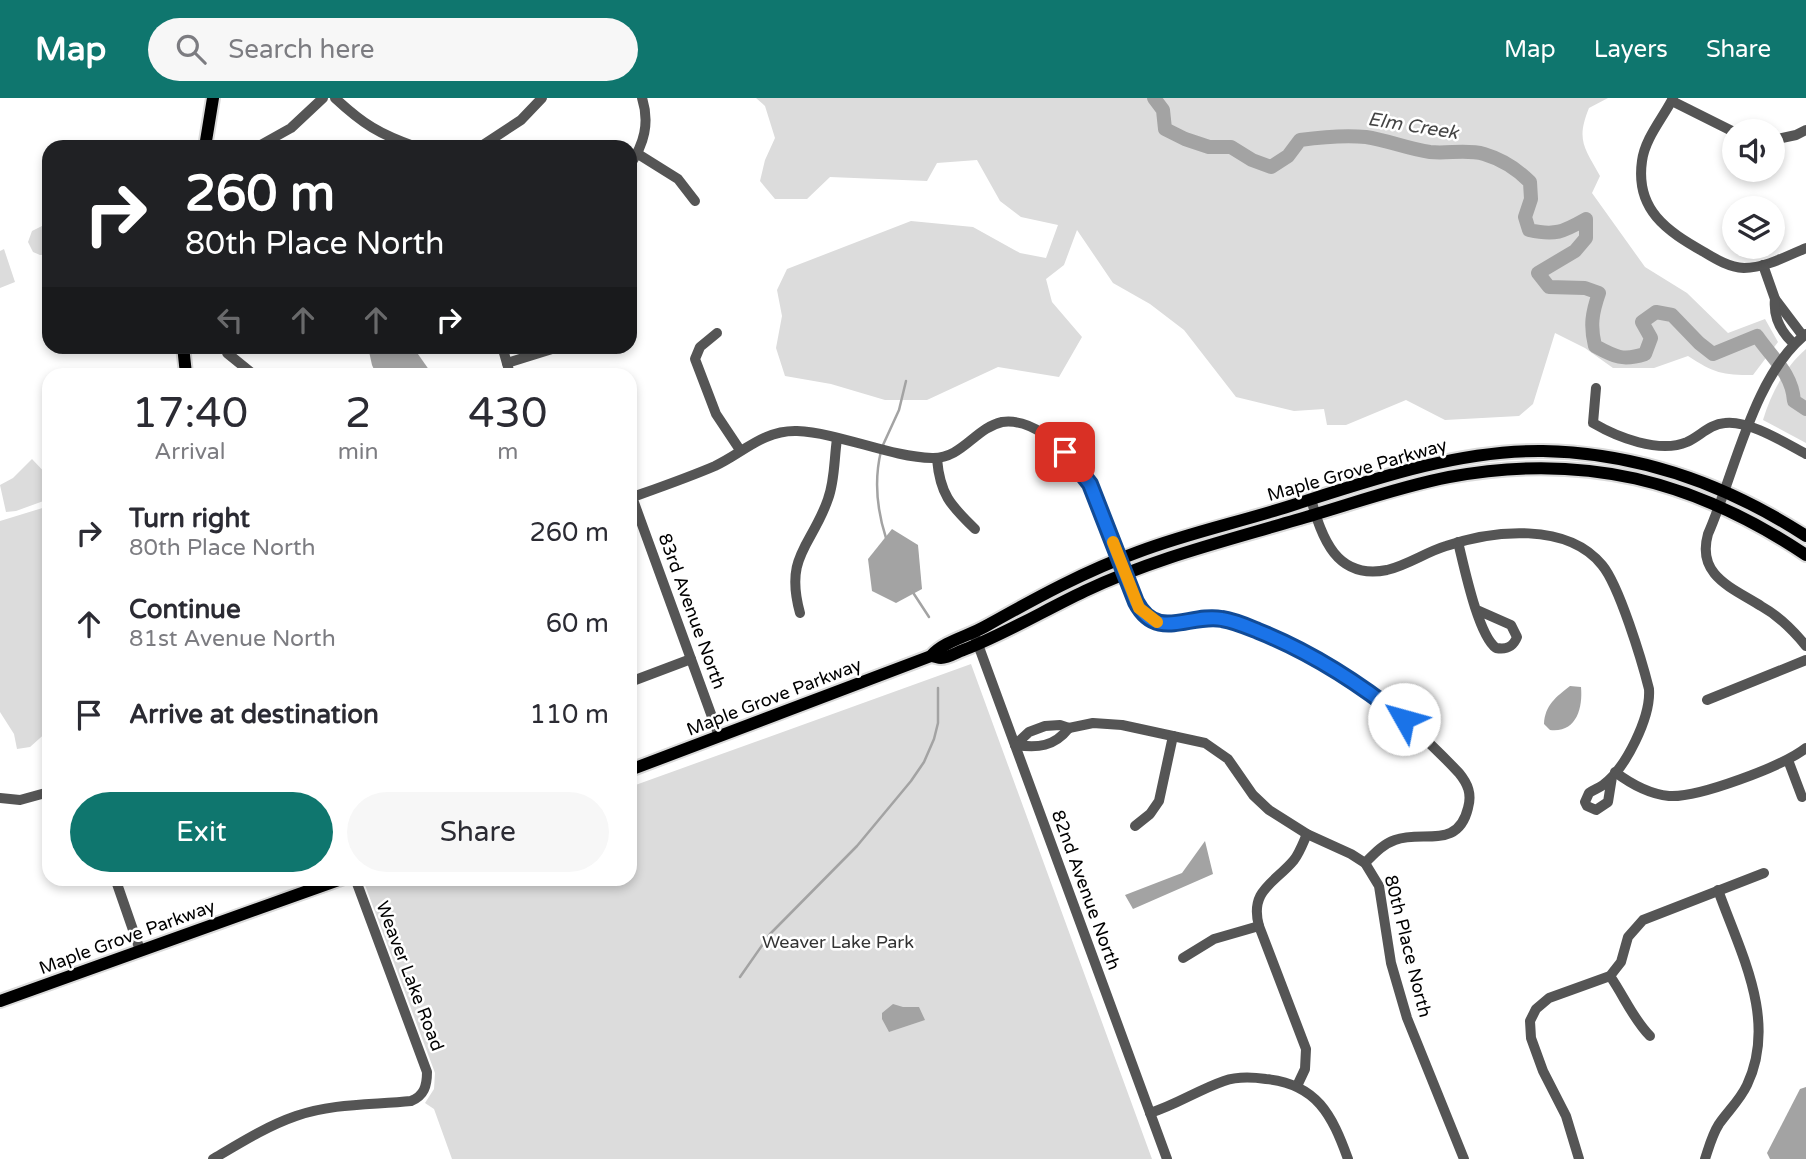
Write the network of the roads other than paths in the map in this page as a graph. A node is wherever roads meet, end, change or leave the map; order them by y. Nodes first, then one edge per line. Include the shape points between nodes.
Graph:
1 (213, 98) edge
2 (323, 98) edge
3 (335, 98) edge
4 (542, 98) edge
5 (642, 98) edge
6 (1672, 99) edge
7 (1722, 126) edge
8 (1806, 130) edge
9 (1785, 137) edge
10 (206, 140) edge
11 (270, 140) edge
12 (397, 140) edge
13 (491, 140) edge
14 (638, 154) joint
15 (695, 201) dead end
16 (1806, 248) edge
17 (1763, 265) junction
18 (717, 333) dead end
19 (1798, 341) edge
20 (229, 354) edge
21 (541, 354) edge
22 (246, 368) edge
23 (511, 368) edge
24 (1596, 388) dead end
25 (1749, 427) junction
26 (837, 439) junction
27 (740, 450) junction
28 (1806, 454) edge
29 (937, 458) junction
30 (1724, 491) junction
31 (637, 495) edge
32 (1311, 499) junction
33 (1719, 506) junction
34 (637, 513) edge
35 (1315, 514) junction
36 (975, 529) dead end
37 (1806, 536) edge
38 (1458, 542) junction
39 (1806, 555) edge
40 (1120, 559) junction
41 (1125, 573) junction
42 (1477, 610) dead end
43 (800, 613) dead end
44 (976, 638) junction
45 (1806, 646) edge
46 (691, 659) junction
47 (1806, 660) edge
48 (637, 679) edge
49 (1707, 699) dead end
50 (1069, 728) junction
51 (719, 736) junction
52 (1173, 736) junction
53 (1014, 745) junction
54 (1806, 748) edge
55 (1788, 760) junction
56 (637, 767) edge
57 (42, 794) edge
58 (1802, 797) dead end
59 (0, 798) edge
60 (1135, 826) dead end
61 (1307, 834) junction
62 (1365, 863) junction
63 (1764, 873) dead end
64 (118, 886) edge
65 (321, 886) edge
66 (358, 886) edge
67 (1717, 890) junction
68 (1259, 926) junction
69 (140, 950) junction
70 (1183, 958) dead end
71 (1610, 976) junction
72 (0, 1001) edge
73 (1650, 1036) dead end
74 (1297, 1086) junction
75 (1150, 1113) junction
76 (213, 1159) edge
77 (1167, 1159) edge
78 (1348, 1159) edge
79 (1464, 1159) edge
80 (1578, 1159) edge
81 (1705, 1159) edge

1 - 10 main road
2 - 11 street via 291,128
3 - 12 street via 360,122
4 - 13 street via 521,120
5 - 14 street via 647,122
6 - 7 street
6 - 17 street via 1642,158 1648,204 1667,229 1722,262 1743,268
8 - 9 street
14 - 15 street via 678,179
16 - 17 street
17 - 19 street
18 - 27 street via 700,347 695,359 716,414
19 - 25 street via 1771,376
20 - 22 street
21 - 23 street
24 - 25 street via 1593,423 1619,437 1675,446 1723,423
25 - 28 street
25 - 30 street
26 - 27 street via 782,432
26 - 29 street
26 - 43 street via 828,500 797,567
27 - 31 street via 713,467
29 - 36 street via 945,497
29 - 40 street, 80th Place North via 958,451 1001,423 1034,428 1065,452 1090,484
30 - 32 main road, Maple Grove Parkway via 1642,463 1543,451 1442,462
30 - 33 street
30 - 37 main road, Maple Grove Parkway
32 - 35 street
32 - 40 main road, Maple Grove Parkway
33 - 35 main road, Maple Grove Parkway via 1639,478 1542,467 1446,477
33 - 39 main road, Maple Grove Parkway
33 - 45 street via 1705,543 1713,572 1729,589 1779,618
34 - 46 street, 83rd Avenue North
35 - 38 street via 1329,548 1361,569 1386,570
35 - 41 main road, Maple Grove Parkway
38 - 42 street
38 - 55 street via 1492,535 1567,540 1592,555 1610,577 1649,689 1645,723 1613,774 1655,794 1685,795
40 - 41 street, 80th Place North
40 - 44 main road, Maple Grove Parkway via 1052,590
41 - 44 main road, Maple Grove Parkway
41 - 62 street, 80th Place North via 1139,608 1154,621 1167,625 1222,619 1308,654 1404,719 1459,773 1470,793 1461,825 1440,836 1395,840
44 - 51 main road, Maple Grove Parkway via 941,658 931,656
44 - 53 street, 82nd Avenue North
46 - 48 street
46 - 51 street, 83rd Avenue North
47 - 49 street
50 - 52 street via 1108,723
50 - 53 street via 1045,726
50 - 53 street via 1043,747
51 - 56 main road, Maple Grove Parkway
52 - 60 street via 1159,801
52 - 61 street via 1218,750 1262,804
53 - 75 street, 82nd Avenue North
54 - 55 street
55 - 58 street
57 - 59 street via 20,800
61 - 62 street
61 - 68 street via 1294,859 1263,890 1257,908
62 - 79 street, 80th Place North via 1379,886 1391,963 1407,1018
63 - 67 street
64 - 69 street
65 - 69 main road, Maple Grove Parkway
66 - 76 street, Weaver Lake Road via 427,1072 426,1087 411,1101 298,1116
67 - 71 street via 1643,920 1628,937 1621,962
67 - 81 street via 1755,994 1759,1038 1747,1085 1719,1125
68 - 70 street via 1214,939
68 - 74 street via 1306,1049 1305,1069
69 - 72 main road, Maple Grove Parkway
71 - 73 street via 1636,1022
71 - 80 street via 1549,998 1535,1009 1530,1021 1531,1038 1566,1116
74 - 75 street via 1234,1078
74 - 78 street via 1322,1105
75 - 77 street, 82nd Avenue North

